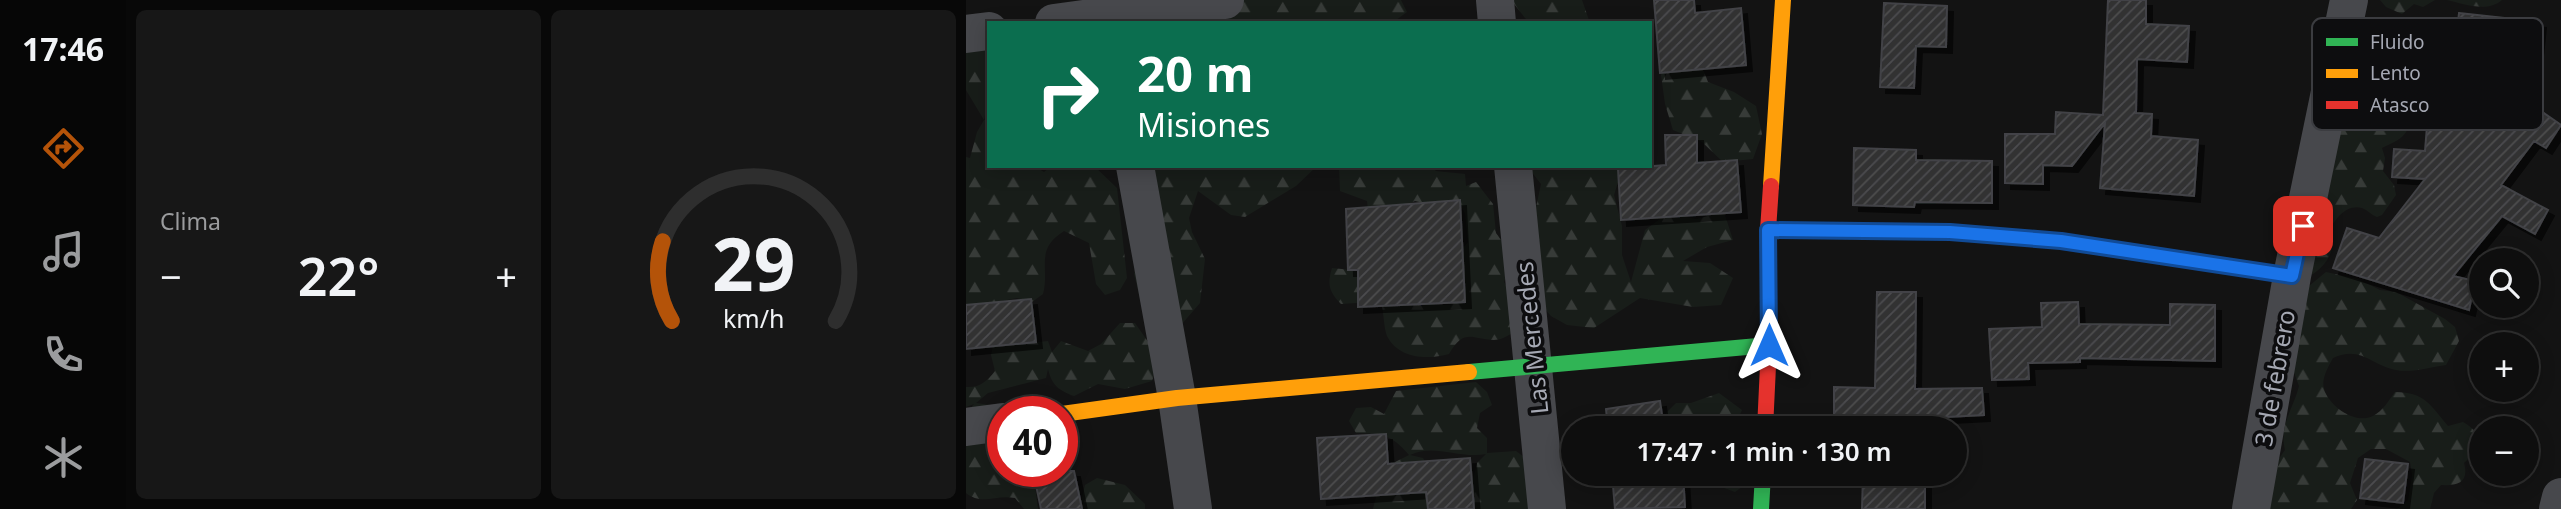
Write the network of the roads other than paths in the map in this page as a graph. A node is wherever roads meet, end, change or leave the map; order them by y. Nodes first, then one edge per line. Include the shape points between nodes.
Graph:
1 (1225, 0) edge
2 (1495, 0) edge
3 (1783, 0) edge
4 (2349, 0) edge
5 (1107, 13) edge
6 (2345, 18) edge
7 (1065, 21) edge
8 (1497, 21) edge
9 (987, 31) edge
10 (966, 34) edge
11 (2322, 130) edge
12 (1135, 168) edge
13 (1513, 168) edge
14 (1768, 230) junction
15 (2292, 276) junction
16 (1769, 345) junction
17 (1535, 366) junction
18 (1177, 398) junction
19 (1078, 412) edge
20 (1766, 416) edge
21 (987, 424) edge
22 (966, 427) edge
23 (1762, 486) edge
24 (2561, 497) edge
25 (1193, 509) edge
26 (1547, 509) edge
27 (1761, 509) edge
28 (2251, 509) edge
29 (2558, 509) edge

1 - 5 street
2 - 8 street
3 - 14 street
4 - 6 street, 3 de febrero
5 - 7 street
9 - 10 street
11 - 15 street, 3 de febrero
12 - 18 street
13 - 17 street, Las Mercedes
14 - 15 street via 1950,232 2061,241
14 - 16 street
15 - 28 street, 3 de febrero
16 - 17 street
16 - 20 street
17 - 18 street
17 - 26 street, Las Mercedes
18 - 19 street
18 - 25 street
21 - 22 street
23 - 27 street
24 - 29 street

